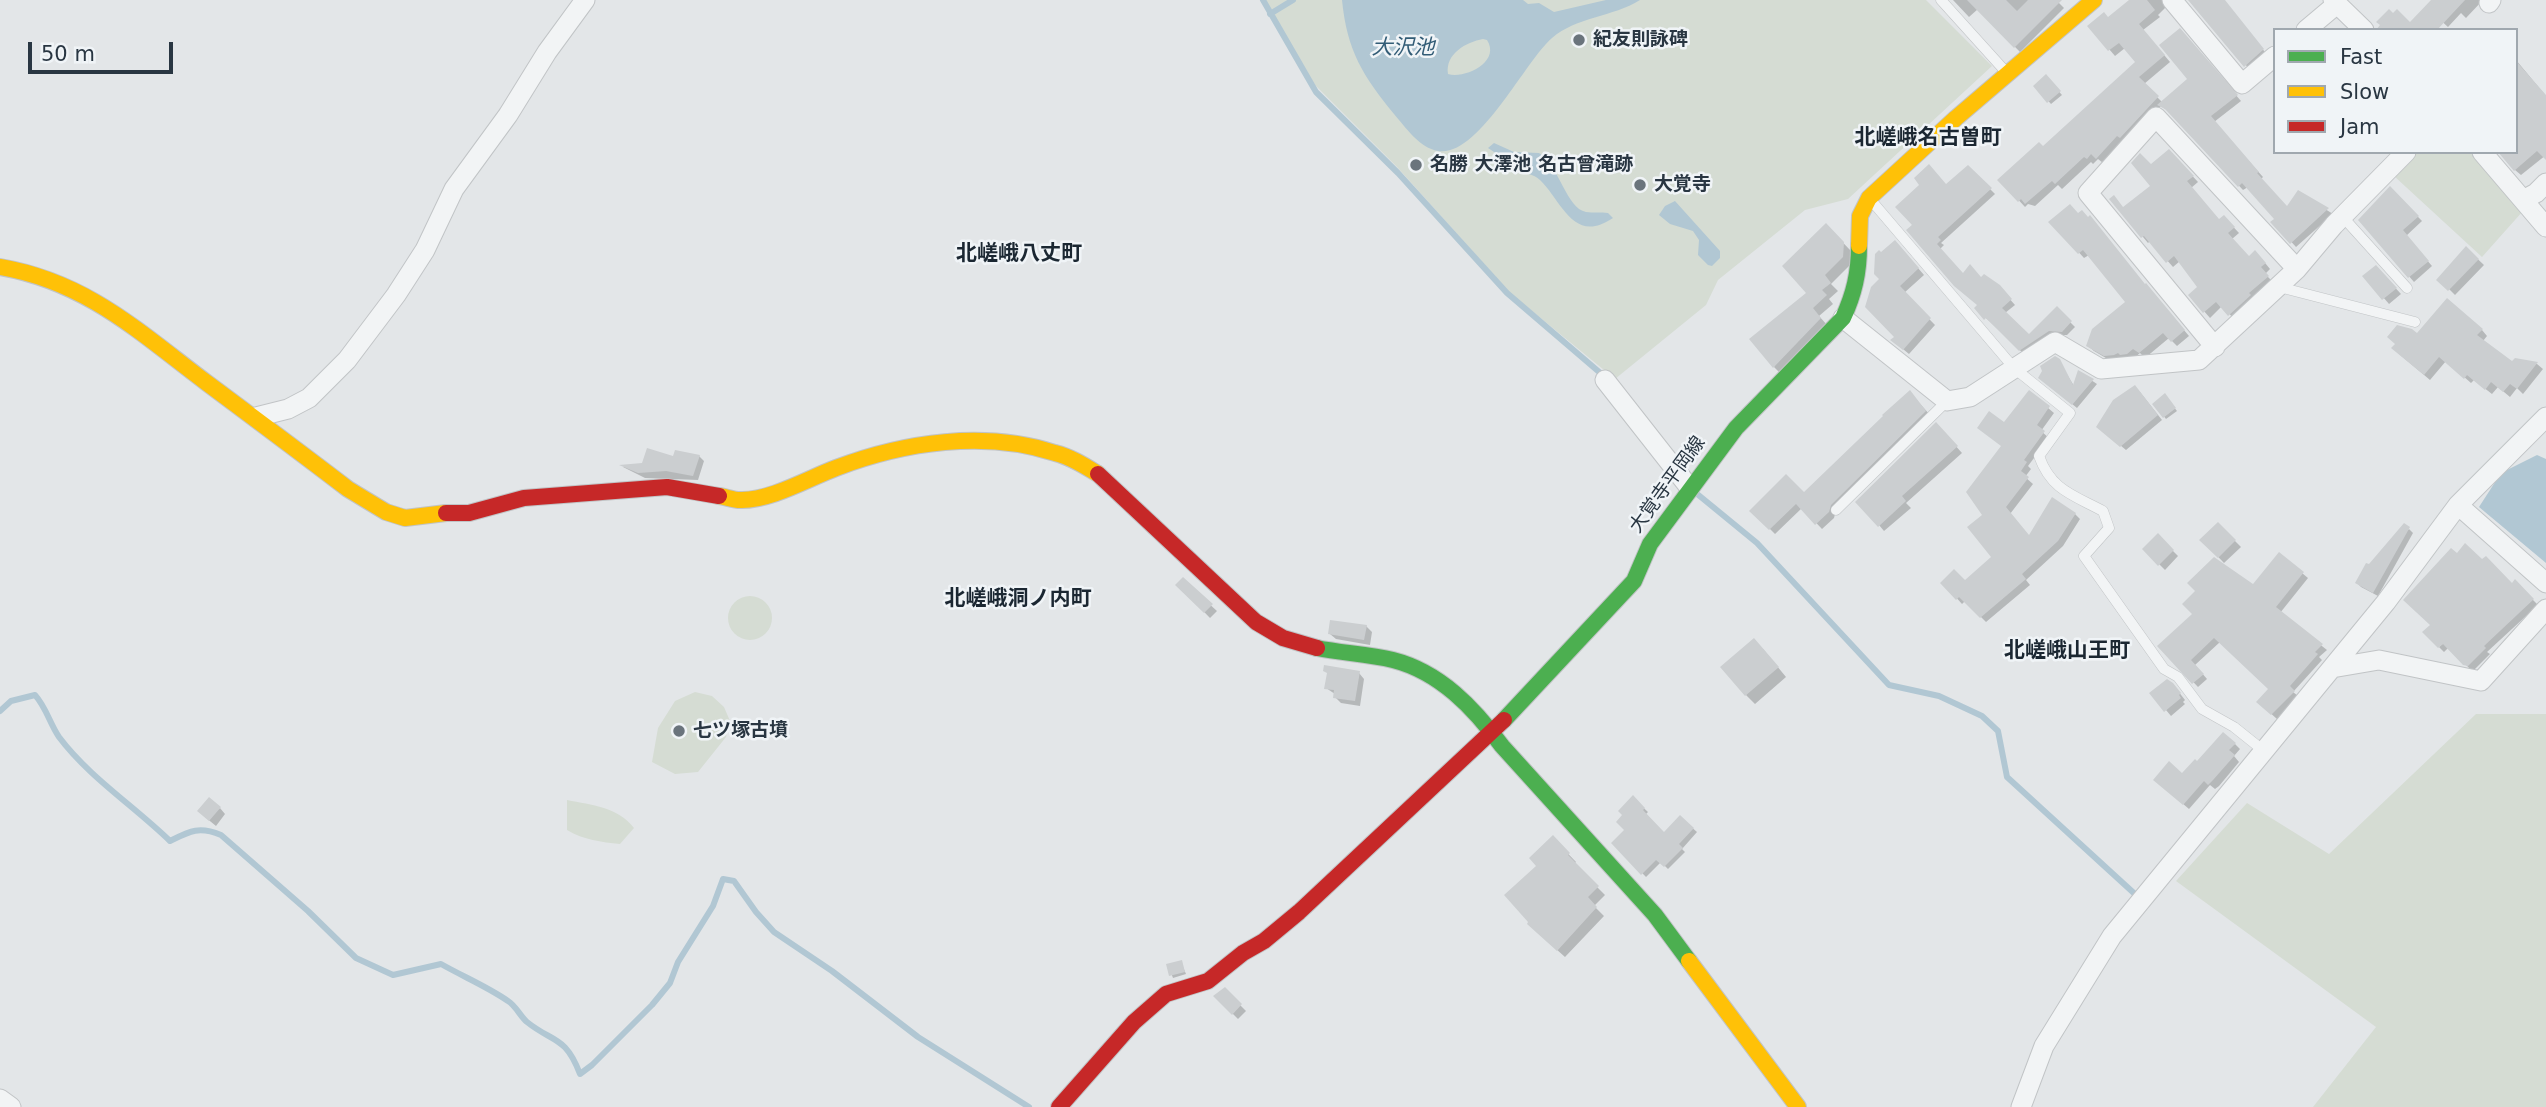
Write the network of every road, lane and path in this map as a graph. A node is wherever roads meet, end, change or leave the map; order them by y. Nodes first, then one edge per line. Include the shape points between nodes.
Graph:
1 (585, 0) edge
2 (1941, 0) edge
3 (2094, 0) edge
4 (2172, 0) edge
5 (2335, 2) edge
6 (2308, 28) edge
7 (2362, 28) edge
8 (2273, 59) edge
9 (2008, 74) junction
10 (2404, 154) edge
11 (2484, 154) edge
12 (2546, 183) edge
13 (1869, 198) junction
14 (2523, 200) junction
15 (2342, 216) junction
16 (2546, 227) edge
17 (0, 267) edge
18 (2297, 269) junction
19 (2278, 286) junction
20 (2407, 288) dead end
21 (1843, 318) junction
22 (2415, 322) dead end
23 (2215, 347) junction
24 (2014, 368) junction
25 (1605, 380) dead end
26 (1947, 401) junction
27 (256, 417) junction
28 (2546, 417) edge
29 (1689, 487) junction
30 (2458, 505) junction
31 (1836, 510) dead end
32 (2546, 583) edge
33 (2546, 609) edge
34 (2332, 668) junction
35 (1493, 732) junction
36 (2264, 751) junction
37 (0, 1099) edge
38 (11, 1107) edge
39 (1059, 1107) edge
40 (1798, 1107) edge
41 (2021, 1107) edge

1 - 27 street via 454,189 425,250 347,360 309,398
2 - 9 lane
3 - 9 street, 大覚寺平岡線
4 - 8 street via 2242,84
5 - 6 street
5 - 7 street
9 - 13 street, 大覚寺平岡線
10 - 15 street
11 - 14 street
12 - 14 street
13 - 21 street, 大覚寺平岡線 via 1860,216 1859,270
13 - 24 lane
14 - 16 street
15 - 18 street
15 - 20 lane
17 - 27 street via 72,288
18 - 19 street
18 - 23 street via 2156,117 2088,193
19 - 22 lane
19 - 23 street
21 - 26 street
21 - 29 street, 大覚寺平岡線 via 1735,428
23 - 24 street via 2199,360 2101,369 2055,342
24 - 26 street via 1970,397
24 - 36 lane via 2070,413 2039,456 2045,473 2057,486 2105,518 2109,528 2084,555 2164,669 2178,677 2202,709 2234,726
25 - 29 street
26 - 31 lane
27 - 35 street via 348,489 405,518 469,513 524,498 667,487 741,500 763,497 892,449 947,443 990,442 1055,453 1098,474 1261,626 1302,645 1396,661 1433,676
28 - 30 street
29 - 35 street, 大覚寺平岡線 via 1650,544 1634,581
30 - 32 street
30 - 34 street
33 - 34 street via 2481,681 2379,660
34 - 36 street
35 - 39 street, 大覚寺平岡線 via 1273,934 1208,981 1166,994 1134,1022
35 - 40 street via 1655,915
36 - 41 street via 2112,936 2044,1046
37 - 38 street

